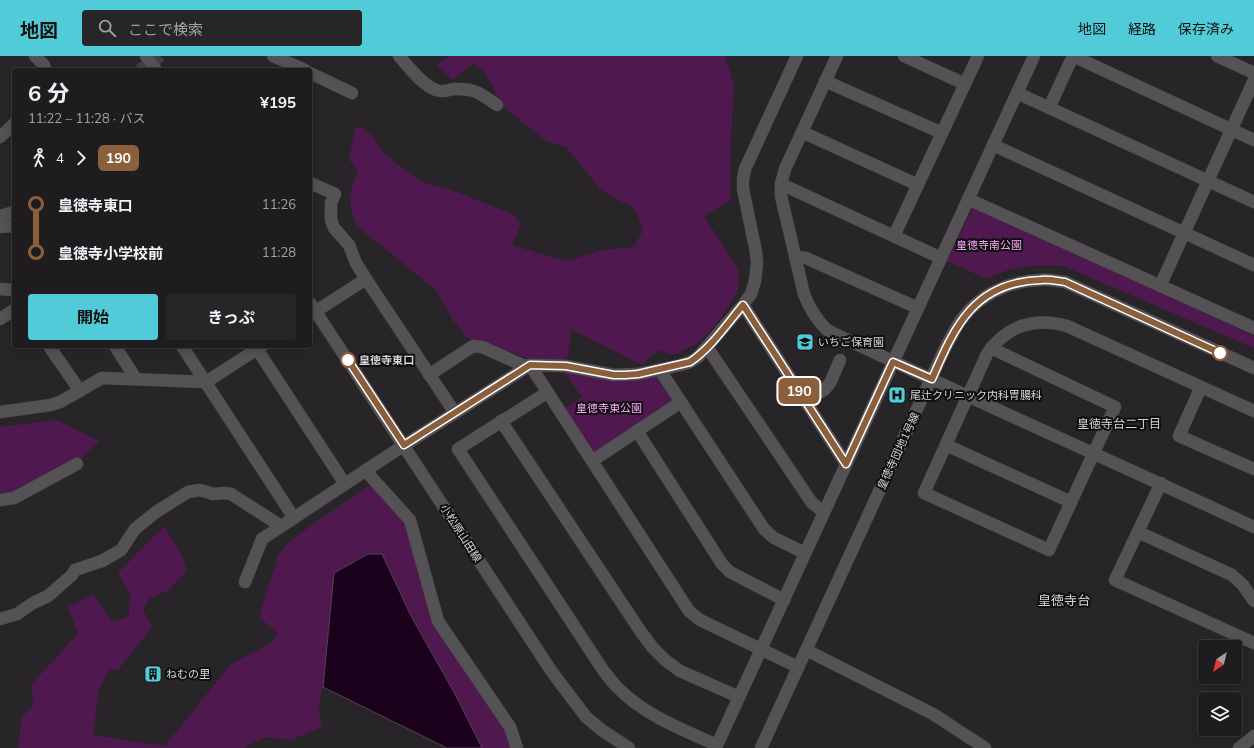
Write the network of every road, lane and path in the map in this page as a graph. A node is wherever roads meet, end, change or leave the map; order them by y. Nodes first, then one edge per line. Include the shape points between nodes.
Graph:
1 (34, 56) edge
2 (146, 56) edge
3 (273, 56) edge
4 (399, 56) edge
5 (797, 56) edge
6 (837, 56) edge
7 (904, 56) edge
8 (978, 56) edge
9 (1034, 56) edge
10 (1218, 56) edge
11 (45, 68) edge
12 (155, 68) edge
13 (300, 68) edge
14 (1254, 73) edge
15 (312, 74) edge
16 (1254, 80) edge
17 (825, 82) junction
18 (965, 84) junction
19 (352, 93) dead end
20 (1017, 94) junction
21 (497, 105) dead end
22 (1049, 108) junction
23 (12, 126) edge
24 (1232, 129) junction
25 (802, 132) junction
26 (942, 133) junction
27 (0, 137) edge
28 (1254, 140) edge
29 (993, 145) junction
30 (1208, 181) junction
31 (312, 184) edge
32 (781, 184) junction
33 (918, 185) junction
34 (968, 199) junction
35 (1254, 202) edge
36 (12, 213) edge
37 (0, 216) edge
38 (12, 226) edge
39 (0, 227) edge
40 (1184, 233) junction
41 (894, 236) junction
42 (795, 257) junction
43 (941, 258) junction
44 (1254, 265) edge
45 (366, 280) junction
46 (1160, 286) junction
47 (743, 305) junction
48 (918, 308) junction
49 (312, 310) edge
50 (12, 311) edge
51 (0, 319) edge
52 (1254, 328) edge
53 (50, 348) edge
54 (116, 348) edge
55 (183, 348) edge
56 (257, 348) edge
57 (259, 348) edge
58 (707, 348) junction
59 (991, 348) junction
60 (840, 360) dead end
61 (893, 362) junction
62 (528, 366) junction
63 (1254, 368) edge
64 (660, 370) junction
65 (430, 375) junction
66 (136, 379) junction
67 (932, 379) junction
68 (206, 382) junction
69 (1201, 387) junction
70 (80, 391) junction
71 (548, 392) junction
72 (968, 396) junction
73 (806, 401) junction
74 (680, 402) junction
75 (1254, 411) edge
76 (0, 412) edge
77 (455, 413) junction
78 (501, 421) junction
79 (637, 431) junction
80 (404, 445) junction
81 (946, 445) junction
82 (1094, 453) junction
83 (592, 461) junction
84 (77, 464) dead end
85 (846, 464) junction
86 (1254, 469) edge
87 (366, 470) junction
88 (1161, 483) junction
89 (345, 484) junction
90 (0, 500) edge
91 (1071, 502) junction
92 (824, 512) junction
93 (294, 518) junction
94 (281, 526) junction
95 (1254, 527) edge
96 (1138, 532) junction
97 (805, 553) junction
98 (245, 582) dead end
99 (784, 600) junction
100 (1254, 601) edge
101 (0, 619) edge
102 (1254, 642) edge
103 (761, 649) junction
104 (806, 650) junction
105 (798, 667) junction
106 (739, 697) junction
107 (1254, 736) edge
108 (517, 748) edge
109 (629, 748) edge
110 (761, 748) edge
111 (985, 748) edge
112 (1239, 748) edge

1 - 11 street
2 - 12 street
3 - 13 street
4 - 21 street via 427,85 436,90 476,91
5 - 47 street via 745,169 743,189 757,263 751,294
6 - 17 street
7 - 18 street
8 - 18 street
9 - 20 street
10 - 14 street
15 - 19 street
16 - 24 street
17 - 25 street
17 - 26 street
18 - 26 street
20 - 22 street
20 - 29 street
22 - 24 street via 1073,56
22 - 30 street
23 - 27 street
24 - 28 street
24 - 30 street
25 - 32 street
25 - 33 street
26 - 33 street
29 - 34 street
29 - 40 street
30 - 35 street
30 - 40 street
31 - 45 street via 335,194 331,203 331,220 334,228 350,246
32 - 41 street
32 - 42 street via 781,196
33 - 41 street
34 - 43 street
34 - 46 street
36 - 37 street
38 - 39 street
40 - 44 street
40 - 46 street
41 - 43 street
42 - 48 street via 806,258
42 - 61 street via 807,304 819,322 827,330
43 - 48 street
45 - 49 street
45 - 65 street
46 - 52 street
47 - 58 street
47 - 73 street
48 - 61 street
49 - 80 street, 小松原山田線
50 - 51 street
53 - 70 street
54 - 66 street
55 - 68 street
56 - 68 street
57 - 89 street
58 - 64 street via 690,362
58 - 92 street via 812,503
59 - 69 street via 1023,325 1035,322 1056,323 1080,331
59 - 72 street
59 - 82 street via 1115,407
60 - 73 street via 830,383
61 - 67 street
61 - 85 street
62 - 64 street via 566,366 614,375
62 - 65 street via 482,347 473,346
62 - 71 street
62 - 77 street
63 - 67 street, 皇徳寺団地1号線 via 1065,282 1042,279 999,288 978,301 961,319
64 - 74 street
65 - 77 street
66 - 68 street
66 - 70 street via 102,378
67 - 72 street
67 - 104 street, 皇徳寺団地1号線
68 - 93 street
69 - 75 street
69 - 86 street via 1180,436
70 - 76 street via 51,405
71 - 78 street
71 - 83 street
72 - 81 street
72 - 82 street
73 - 85 street
74 - 79 street
74 - 97 street via 764,529 774,538
77 - 80 street
78 - 106 street via 652,648 680,671
78 - 106 street via 458,449 616,686 654,716 717,745
79 - 83 street
79 - 99 street via 722,564 730,572
80 - 87 street
80 - 109 street, 小松原山田線 via 574,702 602,731
81 - 91 street
81 - 91 street via 924,493 1049,550
82 - 88 street
82 - 91 street
83 - 103 street via 689,611 700,620
84 - 90 street via 14,498
85 - 92 street
87 - 89 street
87 - 108 street via 410,520 438,621 510,727
88 - 95 street
88 - 96 street
89 - 93 street
92 - 97 street
93 - 94 street
94 - 98 street via 262,539
94 - 101 street via 231,494 213,494 200,490 188,492 135,529 122,550 102,561 75,570 48,596 17,614
96 - 100 street via 1232,575
96 - 102 street via 1115,580
97 - 99 street
99 - 103 street
103 - 105 street
103 - 106 street
104 - 105 street, 皇徳寺団地1号線
104 - 111 street via 933,714
105 - 110 street, 皇徳寺団地1号線
107 - 112 street

